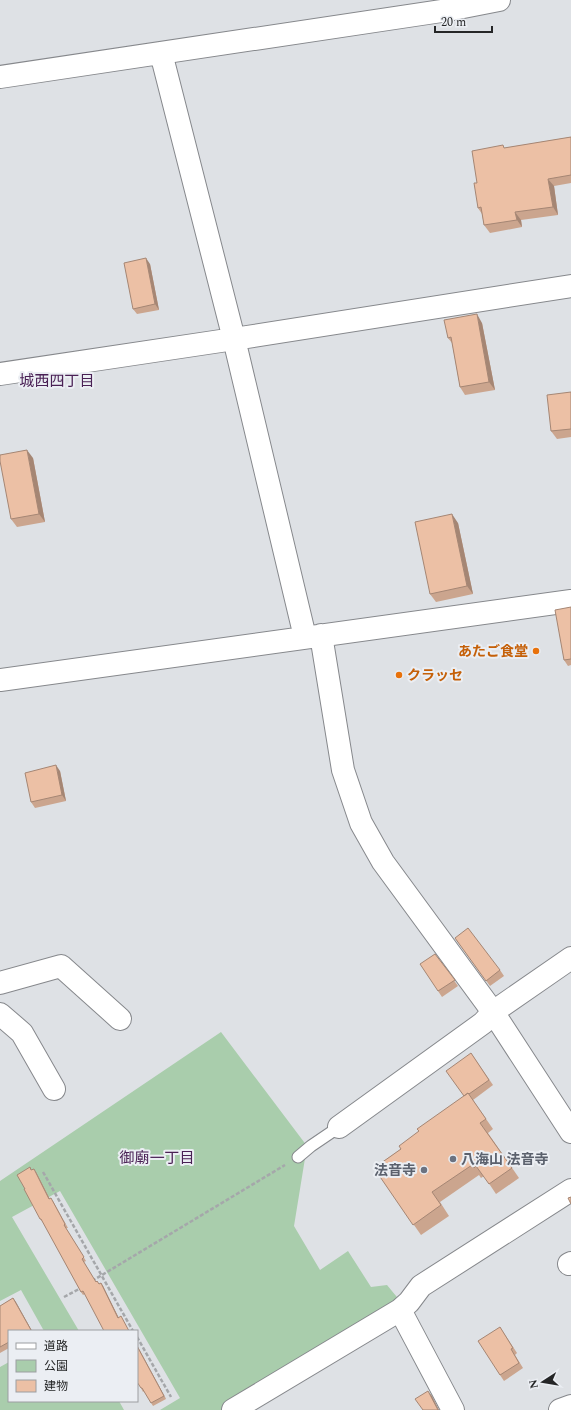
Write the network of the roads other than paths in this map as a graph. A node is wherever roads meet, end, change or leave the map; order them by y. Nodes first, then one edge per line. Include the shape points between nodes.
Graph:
1 (499, 0) edge
2 (447, 5) edge
3 (161, 53) junction
4 (0, 77) edge
5 (571, 286) edge
6 (234, 340) junction
7 (0, 374) edge
8 (571, 601) edge
9 (313, 636) junction
10 (0, 680) edge
11 (571, 958) edge
12 (0, 983) edge
13 (493, 1012) junction
14 (0, 1014) edge
15 (120, 1019) dead end
16 (54, 1089) dead end
17 (339, 1127) joint
18 (571, 1132) edge
19 (298, 1157) road end
20 (571, 1190) edge
21 (400, 1310) junction
22 (571, 1406) edge
23 (233, 1410) edge
24 (453, 1410) edge
25 (560, 1410) edge

1 - 2 street
2 - 3 street
3 - 4 street
3 - 6 street
5 - 6 street
6 - 7 street
6 - 9 street
8 - 9 street
9 - 10 street
9 - 13 street via 343,770 361,823 383,862
11 - 13 street
12 - 15 street via 61,966
13 - 17 street via 483,1023
13 - 18 street
14 - 16 street via 22,1033
17 - 19 lane
20 - 21 street via 421,1286
21 - 23 street
21 - 24 street
22 - 25 street

